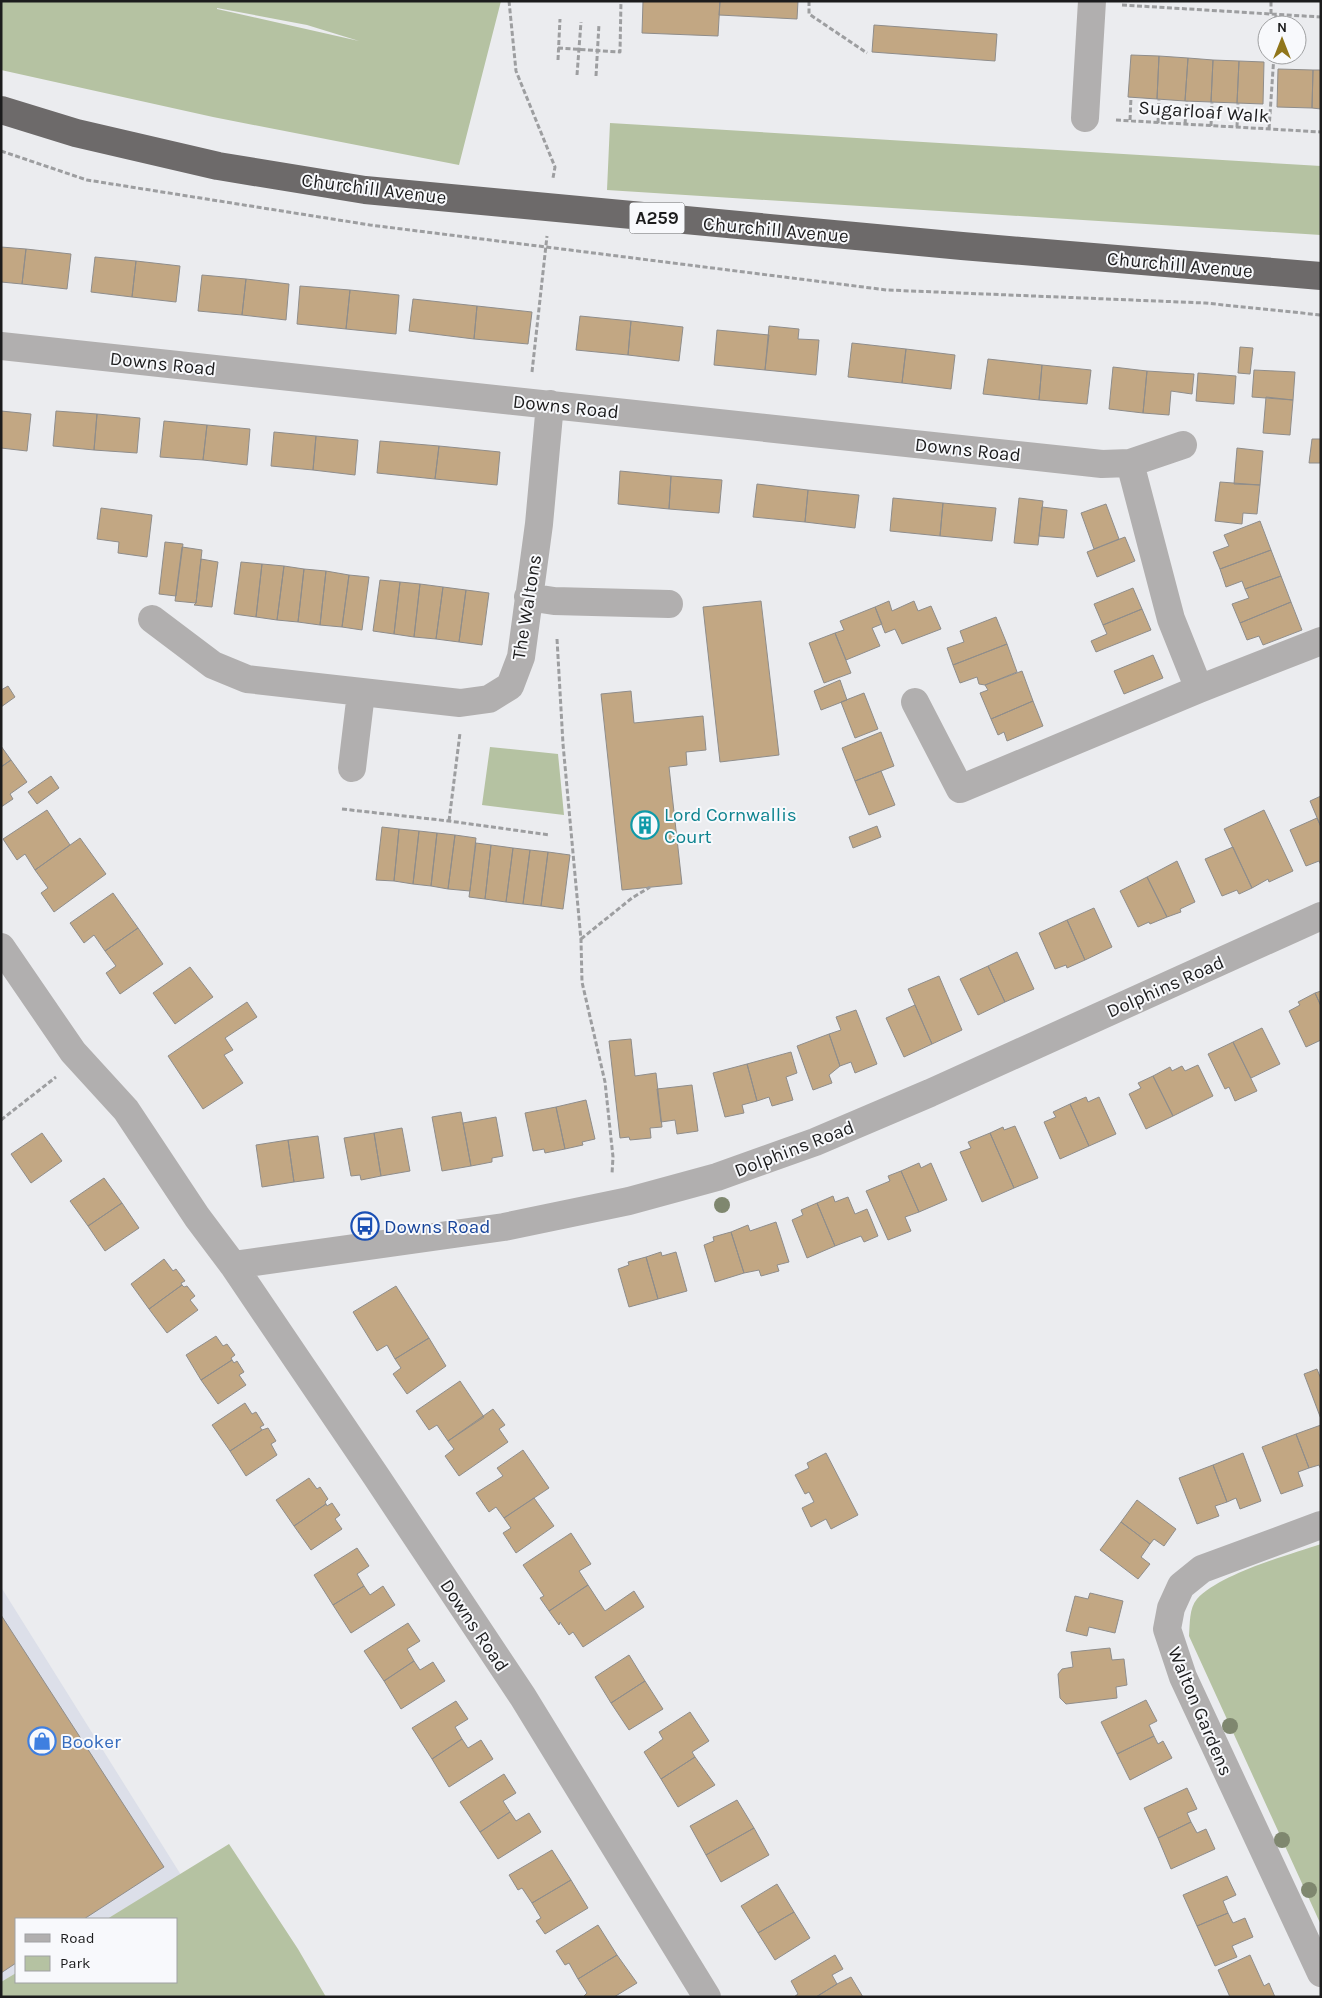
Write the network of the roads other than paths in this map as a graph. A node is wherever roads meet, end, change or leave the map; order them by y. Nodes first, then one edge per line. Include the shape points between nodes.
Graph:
1 (1092, 2) edge
2 (1, 110) edge
3 (1086, 118) road end
4 (1321, 276) edge
5 (1, 346) edge
6 (550, 404) junction
7 (1184, 445) dead end
8 (1130, 463) junction
9 (541, 599) junction
10 (669, 604) dead end
11 (152, 619) dead end
12 (1321, 641) edge
13 (1199, 689) junction
14 (361, 693) junction
15 (915, 702) dead end
16 (352, 768) dead end
17 (1321, 916) edge
18 (1, 946) edge
19 (233, 1265) junction
20 (1321, 1525) edge
21 (1321, 1973) edge
22 (707, 1997) edge

1 - 3 street
2 - 4 highway, Churchill Avenue / A259 via 76,133 218,166 366,190
5 - 6 street, Downs Road
6 - 8 street, Downs Road via 1102,464
6 - 9 street, The Waltons via 539,524
7 - 8 street, Downs Road
8 - 13 street via 1172,619
9 - 10 street
9 - 14 street, The Waltons via 510,686 489,699 460,703
11 - 14 street, The Waltons via 213,665 247,679
12 - 13 street
13 - 15 street via 960,789
14 - 16 street
17 - 19 street, Dolphins Road via 930,1093 815,1142 717,1177 620,1203 504,1227
18 - 19 street, Downs Road via 73,1052 126,1110
19 - 22 street, Downs Road via 523,1697
20 - 21 street, Walton Gardens via 1202,1569 1181,1586 1171,1608 1167,1629 1183,1677

